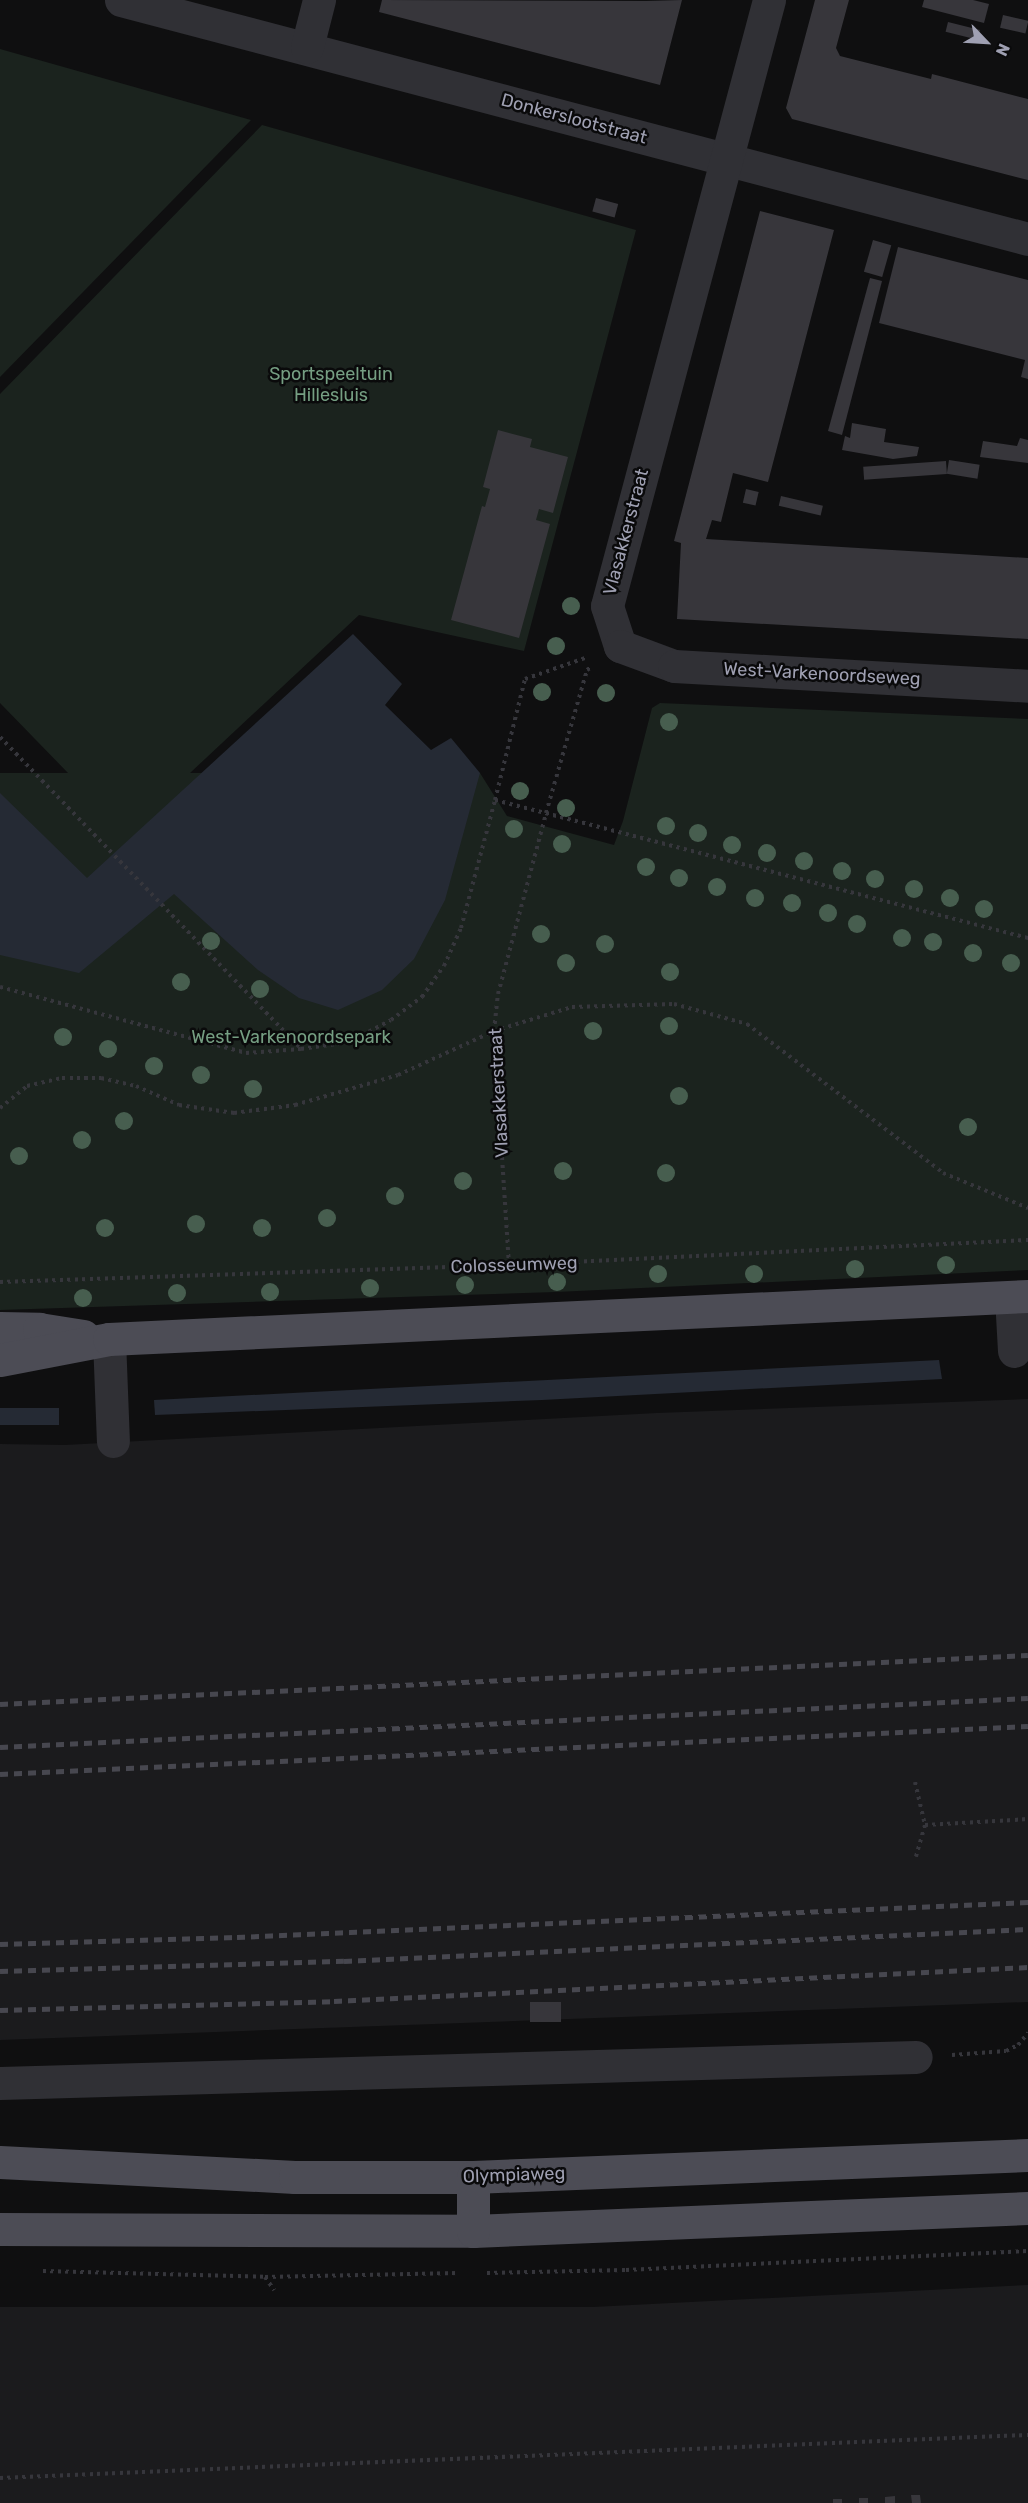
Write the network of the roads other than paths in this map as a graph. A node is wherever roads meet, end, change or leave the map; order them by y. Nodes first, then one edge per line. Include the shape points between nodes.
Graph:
1 (121, 0) edge
2 (319, 0) edge
3 (769, 0) edge
4 (308, 47) junction
5 (725, 160) junction
6 (1028, 238) edge
7 (620, 646) joint
8 (1028, 686) edge
9 (1020, 1296) edge
10 (0, 1328) edge
11 (109, 1339) junction
12 (1014, 1351) dead end
13 (0, 1360) edge
14 (113, 1441) dead end
15 (916, 2057) dead end
16 (0, 2083) edge
17 (1028, 2155) edge
18 (0, 2162) edge
19 (472, 2177) junction
20 (1028, 2208) edge
21 (0, 2229) edge
22 (472, 2231) junction

1 - 4 street, Donkerslootstraat
2 - 4 street
3 - 5 street, Vlasakkerstraat
4 - 5 street, Donkerslootstraat
5 - 6 street, Donkerslootstraat
5 - 7 street, Vlasakkerstraat via 607,606
7 - 8 street, West-Varkenoordseweg via 674,666
9 - 11 main road
9 - 12 street
10 - 11 main road
11 - 13 main road
11 - 14 street
15 - 16 street
17 - 19 main road, Olympiaweg
18 - 19 main road, Olympiaweg via 296,2177
19 - 22 main road
20 - 22 main road
21 - 22 main road

